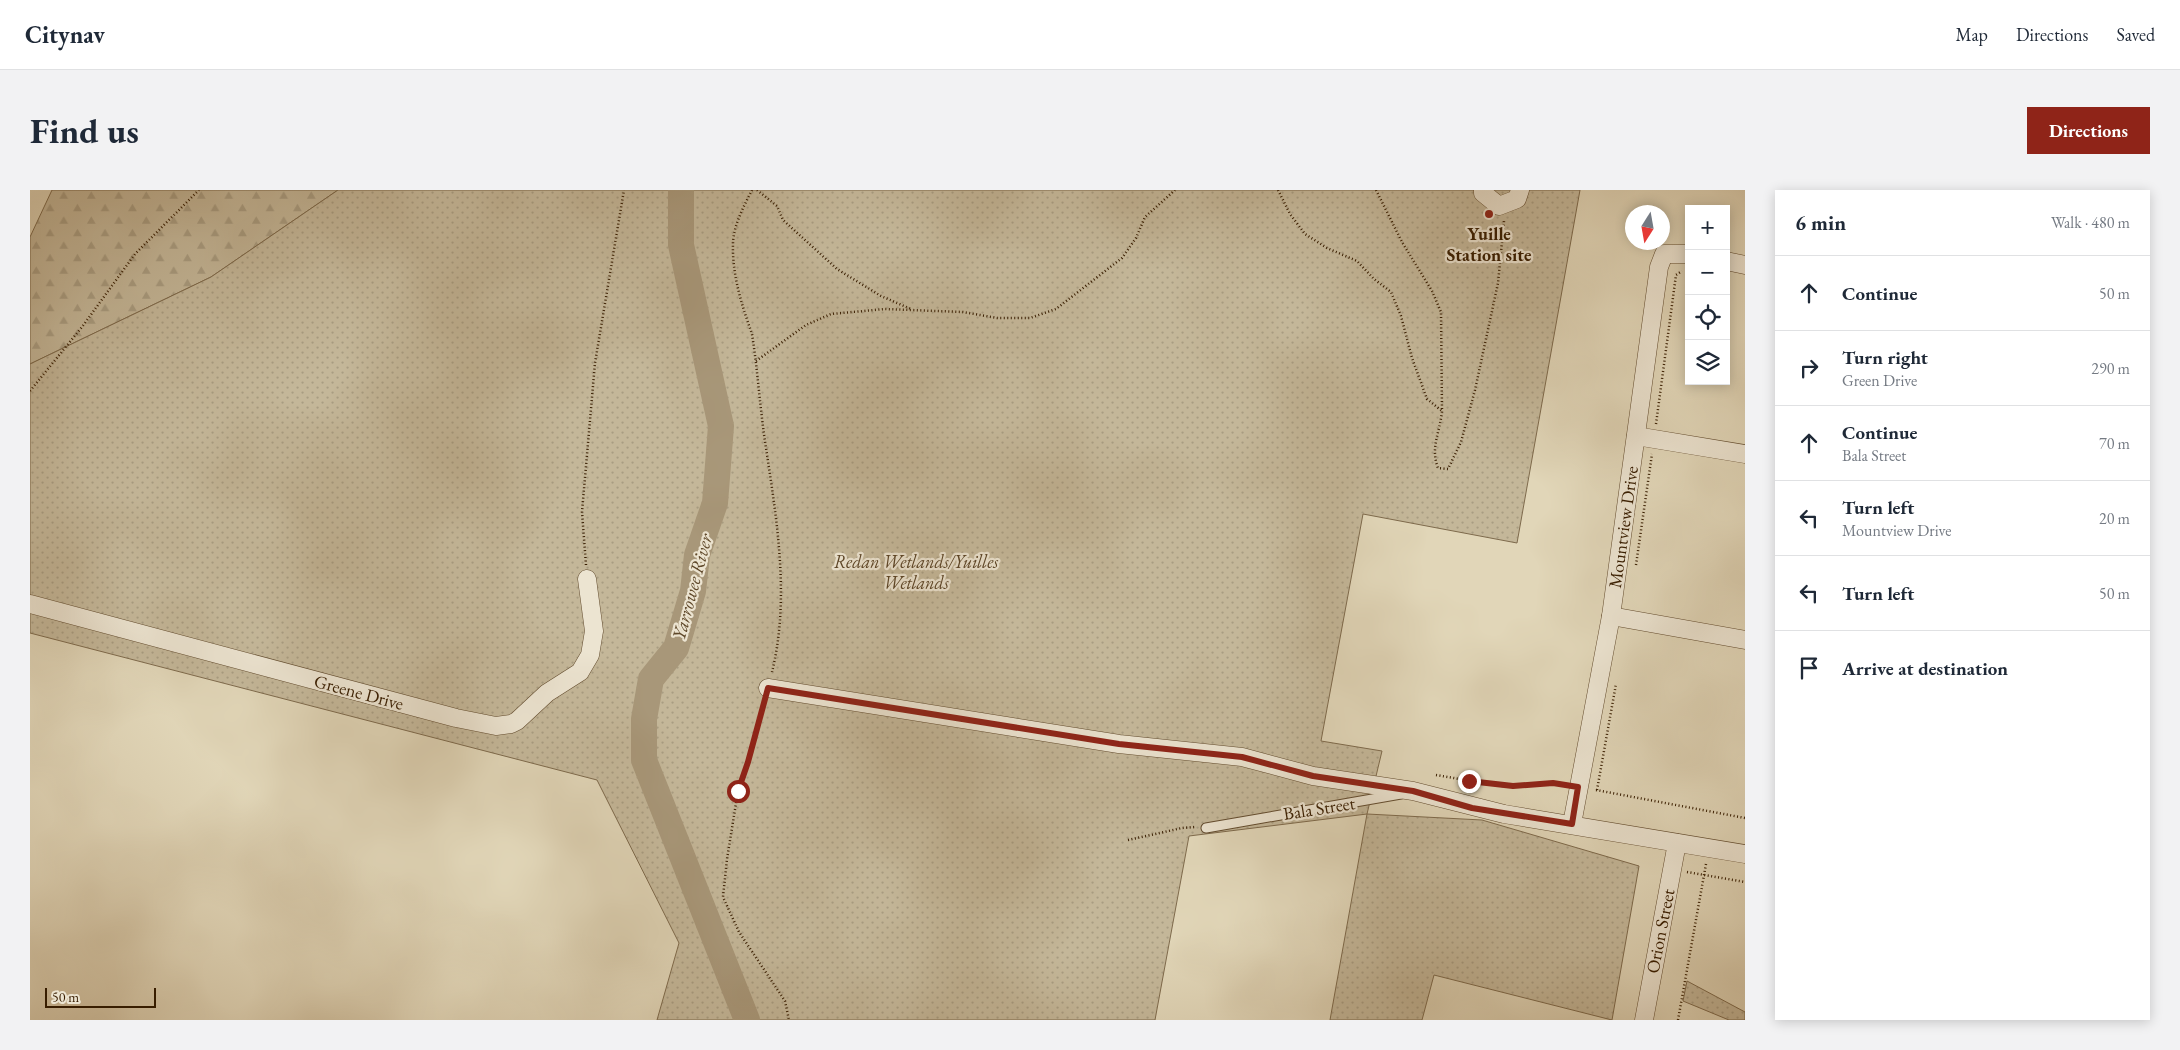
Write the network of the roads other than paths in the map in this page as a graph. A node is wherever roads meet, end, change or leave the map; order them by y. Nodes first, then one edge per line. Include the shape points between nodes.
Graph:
1 (1483, 190) edge
2 (1520, 190) edge
3 (1685, 260) edge
4 (1730, 262) edge
5 (1745, 265) edge
6 (1636, 436) junction
7 (1745, 454) edge
8 (587, 579) road end
9 (30, 604) edge
10 (1611, 616) junction
11 (1745, 640) edge
12 (768, 688) road end
13 (1413, 791) junction
14 (1572, 824) junction
15 (1206, 828) road end
16 (1677, 843) junction
17 (1745, 854) edge
18 (1644, 1020) edge

1 - 2 street via 1482,193 1498,206 1517,199
3 - 6 street, Mountview Drive via 1664,254 1660,262
4 - 5 street
6 - 7 street
6 - 10 street, Mountview Drive
8 - 9 street, Greene Drive via 594,631 585,666 517,721 496,726
10 - 11 street
10 - 14 street, Mountview Drive
12 - 13 street via 1119,744 1242,757 1313,776
13 - 14 street, Bala Street via 1472,808
13 - 15 lane, Bala Street
14 - 16 street, Bala Street
16 - 17 street, Bala Street
16 - 18 street, Orion Street

